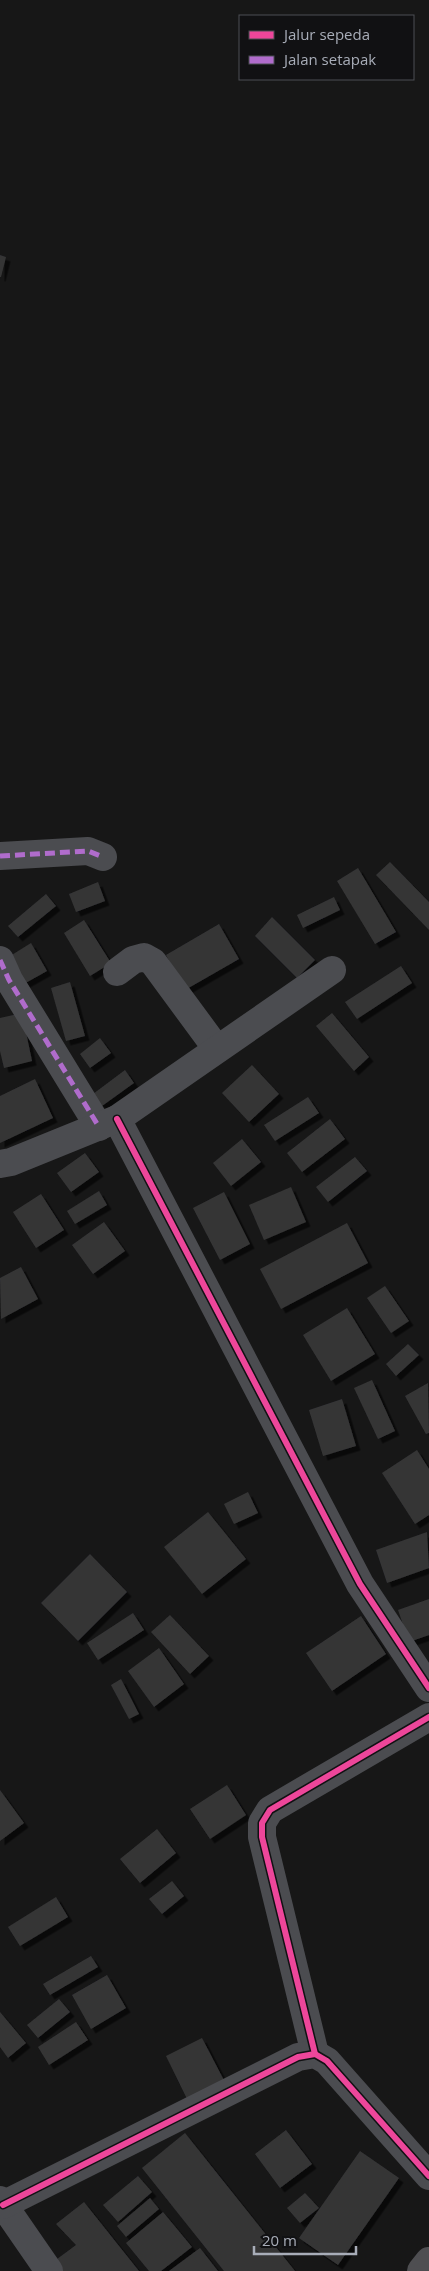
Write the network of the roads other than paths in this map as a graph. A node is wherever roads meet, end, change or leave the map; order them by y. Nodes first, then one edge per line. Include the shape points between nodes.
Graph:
1 (0, 856) edge
2 (103, 857) dead end
3 (0, 960) edge
4 (332, 970) dead end
5 (117, 972) dead end
6 (217, 1049) junction
7 (108, 1123) junction
8 (0, 1164) edge
9 (429, 1688) edge
10 (429, 1717) edge
11 (314, 2054) junction
12 (429, 2176) edge
13 (2, 2202) edge
14 (429, 2260) edge
15 (49, 2271) edge
16 (421, 2271) edge

1 - 2 street via 88,851
3 - 7 street via 9,980
4 - 6 street
5 - 6 street via 134,960 144,958 153,962
6 - 7 street
7 - 8 street
7 - 9 street via 360,1584
10 - 11 street via 270,1810 262,1823 262,1837
11 - 12 street via 328,2061
11 - 13 street via 298,2056
13 - 15 street
14 - 16 highway

